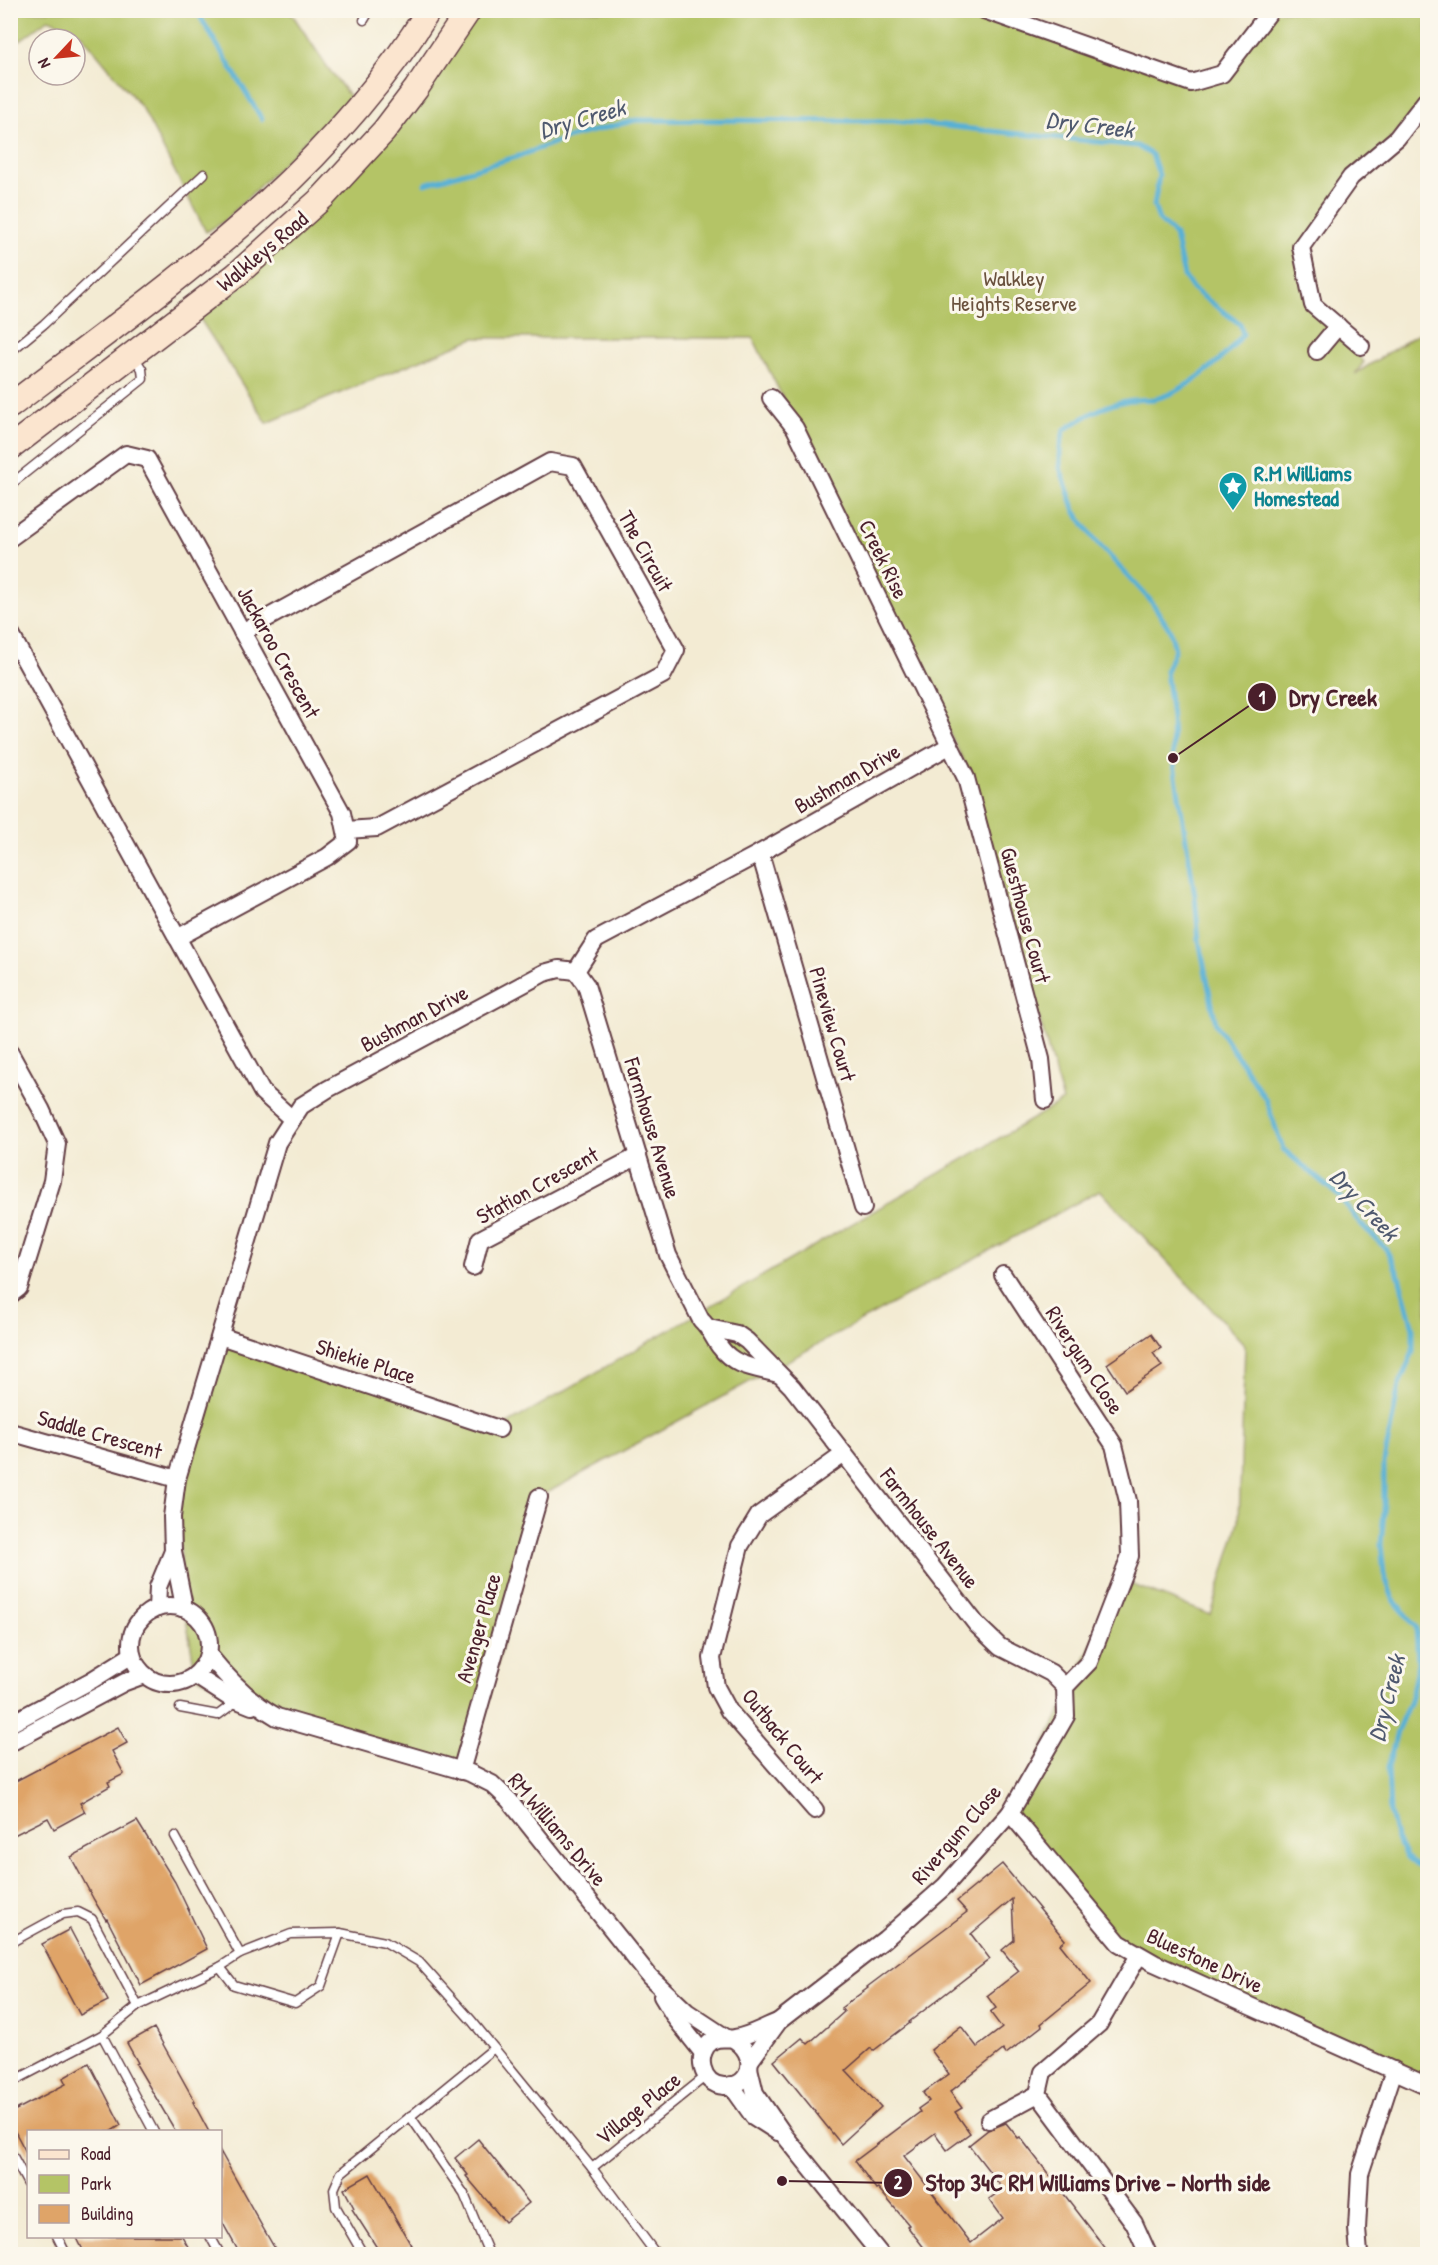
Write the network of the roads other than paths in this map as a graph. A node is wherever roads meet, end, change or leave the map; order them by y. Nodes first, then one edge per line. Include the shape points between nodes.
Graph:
1 (370, 10) edge
2 (429, 10) edge
3 (469, 10) edge
4 (984, 10) edge
5 (1271, 10) edge
6 (364, 20) dead end
7 (1428, 98) edge
8 (204, 174) dead end
9 (1338, 326) junction
10 (1361, 346) dead end
11 (1317, 351) dead end
12 (10, 352) edge
13 (132, 355) junction
14 (771, 398) dead end
15 (10, 406) edge
16 (10, 448) edge
17 (10, 484) edge
18 (10, 538) edge
19 (242, 632) junction
20 (10, 633) edge
21 (949, 746) junction
22 (346, 830) junction
23 (760, 853) junction
24 (177, 938) junction
25 (576, 971) junction
26 (10, 1053) edge
27 (1045, 1100) dead end
28 (292, 1119) junction
29 (638, 1156) junction
30 (863, 1208) dead end
31 (473, 1267) dead end
32 (1003, 1275) dead end
33 (10, 1295) edge
34 (710, 1328) junction
35 (220, 1336) junction
36 (779, 1374) junction
37 (499, 1429) dead end
38 (10, 1432) edge
39 (844, 1454) junction
40 (177, 1479) junction
41 (539, 1497) dead end
42 (173, 1551) junction
43 (158, 1608) junction
44 (182, 1608) junction
45 (208, 1654) junction
46 (132, 1655) junction
47 (144, 1675) junction
48 (196, 1676) junction
49 (1065, 1687) junction
50 (238, 1700) junction
51 (180, 1708) dead end
52 (264, 1710) junction
53 (10, 1724) edge
54 (10, 1743) edge
55 (461, 1771) junction
56 (815, 1810) dead end
57 (1010, 1813) junction
58 (174, 1836) dead end
59 (340, 1933) junction
60 (10, 1943) edge
61 (240, 1954) junction
62 (1139, 1954) junction
63 (220, 1967) junction
64 (650, 1977) junction
65 (138, 2006) junction
66 (779, 2021) junction
67 (102, 2035) junction
68 (729, 2038) junction
69 (494, 2048) junction
70 (703, 2053) junction
71 (749, 2064) junction
72 (1394, 2070) junction
73 (706, 2076) junction
74 (10, 2083) edge
75 (731, 2085) junction
76 (1428, 2086) edge
77 (1038, 2094) junction
78 (410, 2116) junction
79 (989, 2120) dead end
80 (153, 2130) edge
81 (784, 2135) junction
82 (10, 2151) edge
83 (592, 2168) junction
84 (27, 2182) edge
85 (58, 2238) edge
86 (211, 2238) edge
87 (66, 2254) edge
88 (220, 2254) edge
89 (363, 2254) edge
90 (489, 2254) edge
91 (656, 2254) edge
92 (880, 2254) edge
93 (1148, 2254) edge
94 (1359, 2254) edge

1 - 6 lane
2 - 15 main road, Walkleys Road via 362,104 261,210
3 - 13 main road, Walkleys Road via 410,98 331,190 236,275
4 - 5 street via 1191,83 1222,74
7 - 9 street via 1397,138 1351,177 1301,247 1313,305
8 - 12 lane
9 - 10 street
9 - 11 street
13 - 16 main road, Walkleys Road
13 - 17 lane via 142,369 143,379
14 - 21 street, Creek Rise via 795,428
18 - 19 street, Jackaroo Crescent via 126,454 147,459
19 - 22 street, Jackaroo Crescent via 342,813
19 - 22 street, The Circuit via 550,462 573,466 676,651 663,675 377,828
20 - 24 street
21 - 23 street, Bushman Drive
21 - 27 street, Guesthouse Court via 966,778 1041,1059
22 - 24 street via 348,841 327,857
23 - 25 street, Bushman Drive via 596,940
23 - 30 street, Pineview Court
24 - 28 street via 262,1092
25 - 28 street, Bushman Drive via 559,969 544,973 328,1089 301,1106
25 - 29 street, Farmhouse Avenue via 586,985
26 - 33 street via 57,1144 49,1191 19,1288
28 - 35 street, Bushman Drive via 277,1143
29 - 31 street, Station Crescent via 480,1239
29 - 34 street, Farmhouse Avenue via 668,1255 701,1320
32 - 49 street, Rivergum Close via 1114,1445 1128,1501 1130,1556 1089,1662
34 - 36 street, Farmhouse Avenue via 738,1334
34 - 36 street, Farmhouse Avenue via 717,1345 734,1362
35 - 37 street, Shiekie Place
35 - 40 street, Bushman Drive
36 - 39 street, Farmhouse Avenue
38 - 40 street, Saddle Crescent
39 - 49 street, Farmhouse Avenue via 977,1625 1000,1647 1051,1673
39 - 56 street, Outback Court via 759,1515 740,1546 712,1658 716,1687 729,1711
40 - 42 street, Bushman Drive
41 - 55 street, Avenger Place
42 - 43 street, Bushman Drive via 158,1587
42 - 44 street, Bushman Drive
43 - 44 street
43 - 46 street via 137,1623 130,1640
44 - 45 street via 205,1628
45 - 48 street
45 - 52 street, RM Williams Drive via 234,1685
46 - 47 street
46 - 53 street
47 - 48 street via 166,1685
47 - 54 street
48 - 50 street, RM Williams Drive
49 - 57 street, Rivergum Close via 1066,1716
50 - 51 lane via 218,1715
50 - 52 street, RM Williams Drive
52 - 55 street, RM Williams Drive via 276,1717
55 - 64 street, RM Williams Drive via 492,1784 509,1800
57 - 62 street, Bluestone Drive via 1119,1943
57 - 66 street, Rivergum Close via 945,1886 885,1939
58 - 61 lane
59 - 61 lane via 291,1934
59 - 63 lane via 321,1986 295,2003 234,1985
59 - 69 lane via 385,1942 419,1962
60 - 65 lane via 63,1914 78,1912 92,1919
61 - 63 lane
62 - 72 street, Bluestone Drive
62 - 77 street via 1099,2024 1043,2072
63 - 65 lane
64 - 68 street, RM Williams Drive via 687,2012
64 - 70 street, RM Williams Drive
65 - 67 lane
66 - 68 street, Rivergum Close
66 - 71 street, Rivergum Close
67 - 74 lane
67 - 80 lane
68 - 70 street via 711,2043
68 - 71 street via 742,2044
69 - 78 lane
69 - 83 lane
70 - 73 street
71 - 75 street via 743,2079
71 - 81 street via 755,2093
72 - 76 street, Bluestone Drive
72 - 94 street via 1360,2174
73 - 75 street via 717,2085
73 - 83 lane, Village Place
75 - 81 street via 753,2116
77 - 79 street
77 - 93 street via 1134,2223
78 - 89 lane via 340,2173 334,2189 336,2207
78 - 90 lane via 464,2194
81 - 92 street
82 - 84 lane
83 - 91 lane
85 - 87 lane
86 - 88 lane

